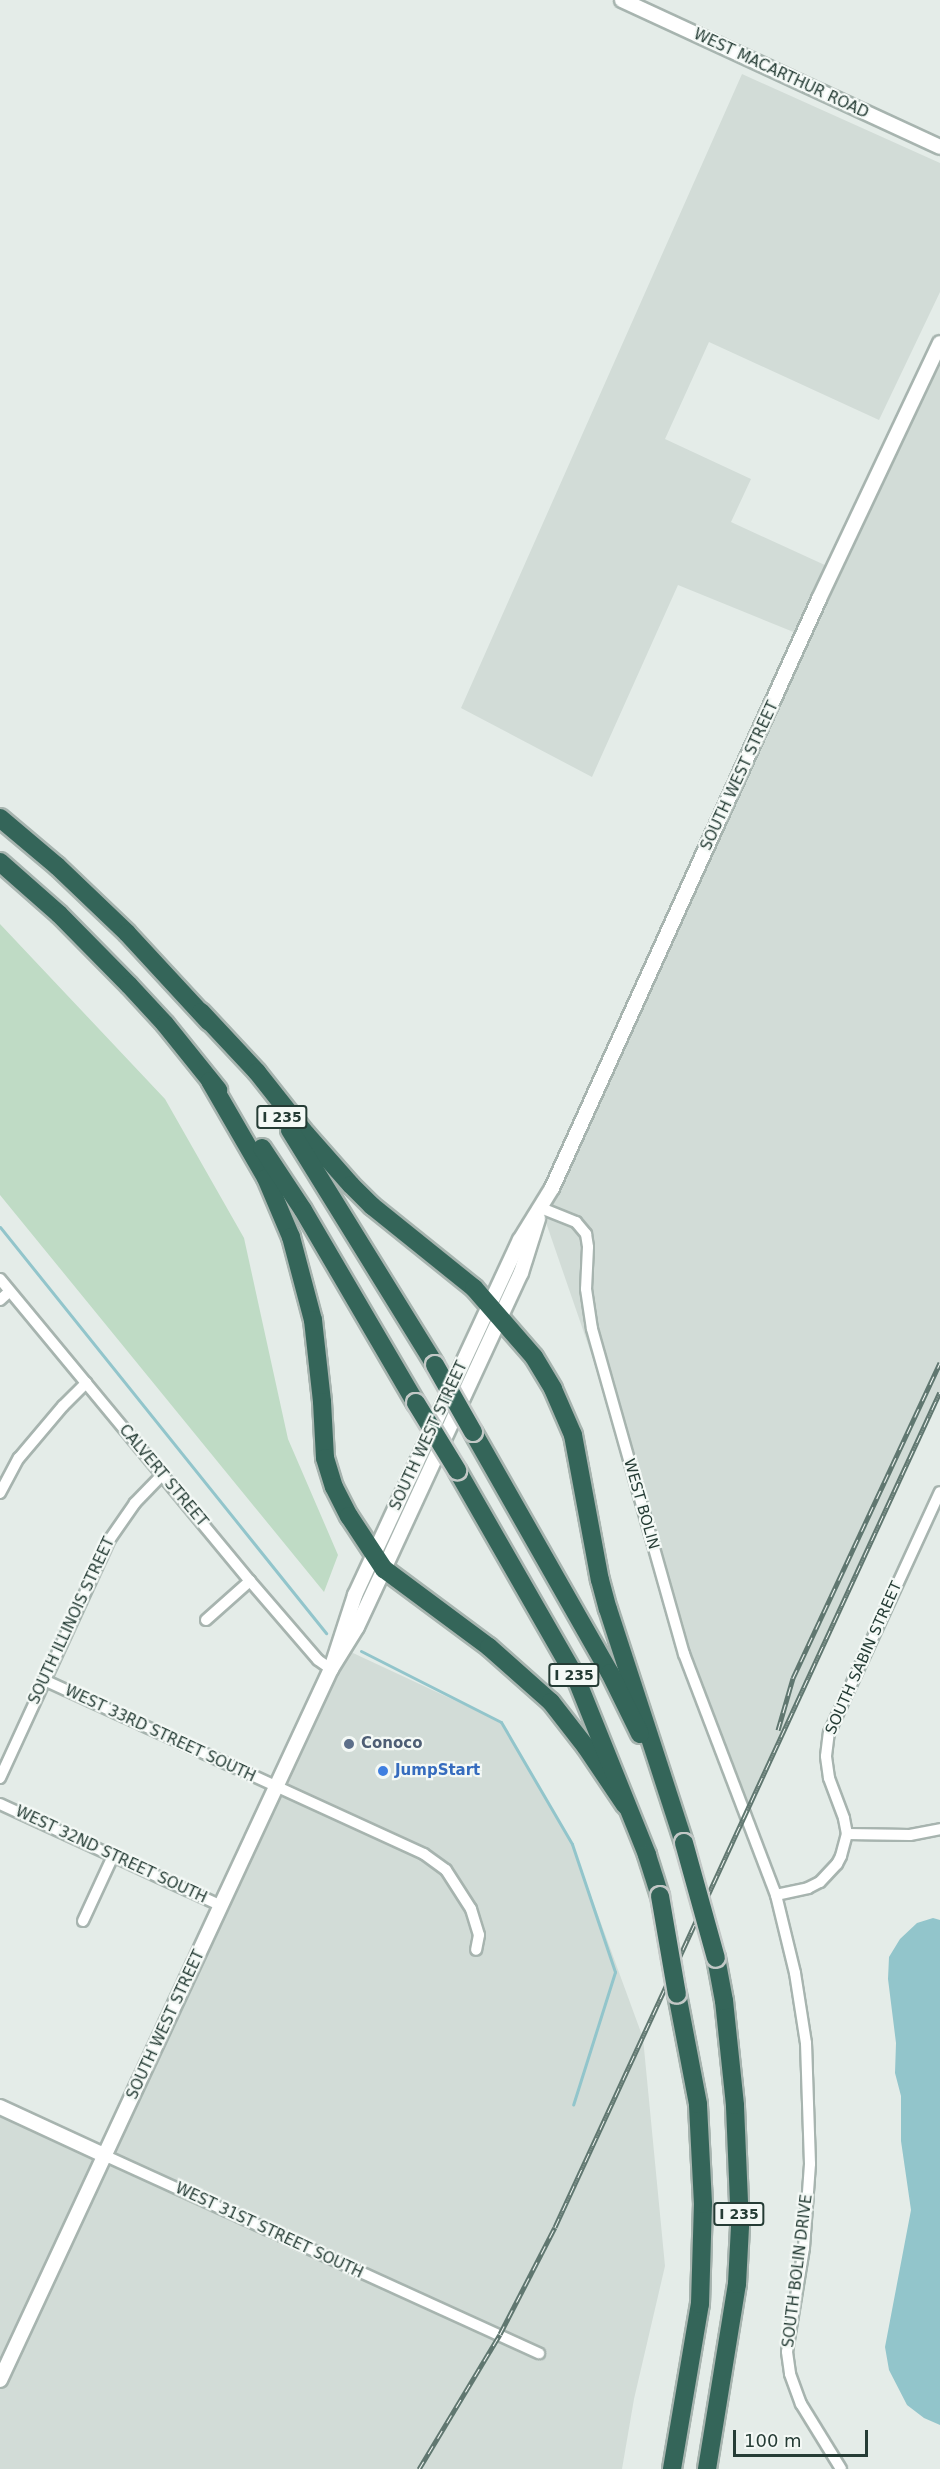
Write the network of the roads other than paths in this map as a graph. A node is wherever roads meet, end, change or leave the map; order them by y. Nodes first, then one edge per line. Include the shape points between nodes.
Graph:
1 (622, 0) edge
2 (940, 147) edge
3 (940, 343) edge
4 (0, 818) edge
5 (0, 862) edge
6 (201, 1012) junction
7 (210, 1081) junction
8 (541, 1208) junction
9 (0, 1279) edge
10 (10, 1290) junction
11 (0, 1300) edge
12 (494, 1312) junction
13 (86, 1383) junction
14 (162, 1475) junction
15 (940, 1492) edge
16 (0, 1493) edge
17 (379, 1562) junction
18 (250, 1581) junction
19 (206, 1620) dead end
20 (331, 1669) junction
21 (44, 1680) junction
22 (0, 1778) edge
23 (665, 1787) junction
24 (277, 1788) junction
25 (0, 1804) edge
26 (625, 1804) junction
27 (744, 1816) joint
28 (940, 1828) edge
29 (847, 1834) junction
30 (113, 1856) junction
31 (776, 1895) junction
32 (222, 1906) junction
33 (83, 1921) dead end
34 (476, 1950) dead end
35 (0, 2107) edge
36 (105, 2156) junction
37 (539, 2353) dead end
38 (0, 2380) edge
39 (672, 2469) edge
40 (707, 2469) edge
41 (841, 2469) edge

1 - 2 street, WEST MACARTHUR ROAD
3 - 8 street, SOUTH WEST STREET
4 - 6 highway, I 235 via 127,933
5 - 7 highway, I 235 via 129,985
6 - 12 highway via 257,1072 351,1185 474,1288
6 - 23 highway, I 235, bridge via 276,1108 435,1365 610,1673
7 - 17 highway via 250,1148 291,1237 313,1320 325,1458 340,1501
7 - 26 highway, I 235, bridge via 303,1210 457,1470 576,1678
8 - 12 street, SOUTH WEST STREET via 532,1244
8 - 27 street, WEST BOLIN via 576,1222 586,1234 591,1329 684,1654
9 - 10 street, CALVERT STREET
10 - 11 street
10 - 13 street, CALVERT STREET
12 - 17 street, SOUTH WEST STREET
12 - 23 highway via 534,1357 573,1435 600,1580
13 - 14 street, CALVERT STREET
13 - 16 street via 19,1458
14 - 18 street, CALVERT STREET
14 - 21 street, SOUTH ILLINOIS STREET via 114,1530
15 - 29 street, SOUTH SABIN STREET via 830,1733 826,1756 829,1778
17 - 20 street, SOUTH WEST STREET via 355,1595
17 - 26 highway via 533,1684 566,1719
18 - 19 street
18 - 20 street, CALVERT STREET via 316,1658
20 - 24 street, SOUTH WEST STREET
21 - 22 street, SOUTH ILLINOIS STREET
21 - 24 street, WEST 33RD STREET SOUTH
23 - 40 highway, I 235, bridge via 716,1958 735,2105 740,2226 737,2284
24 - 32 street, SOUTH WEST STREET
24 - 34 street, WEST 33RD STREET SOUTH via 392,1838 446,1870 477,1923
25 - 30 street, WEST 32ND STREET SOUTH
26 - 39 highway, I 235, bridge via 660,1896 698,2104 703,2204 700,2304
27 - 31 street, SOUTH BOLIN DRIVE
28 - 29 street via 910,1835
29 - 31 street via 837,1864 826,1877 808,1888
30 - 32 street, WEST 32ND STREET SOUTH
30 - 33 street
31 - 41 street, SOUTH BOLIN DRIVE via 795,1973 810,2090 806,2229 787,2352 801,2404
32 - 36 street, SOUTH WEST STREET
35 - 36 street, WEST 31ST STREET SOUTH
36 - 37 street, WEST 31ST STREET SOUTH
36 - 38 street, SOUTH WEST STREET

